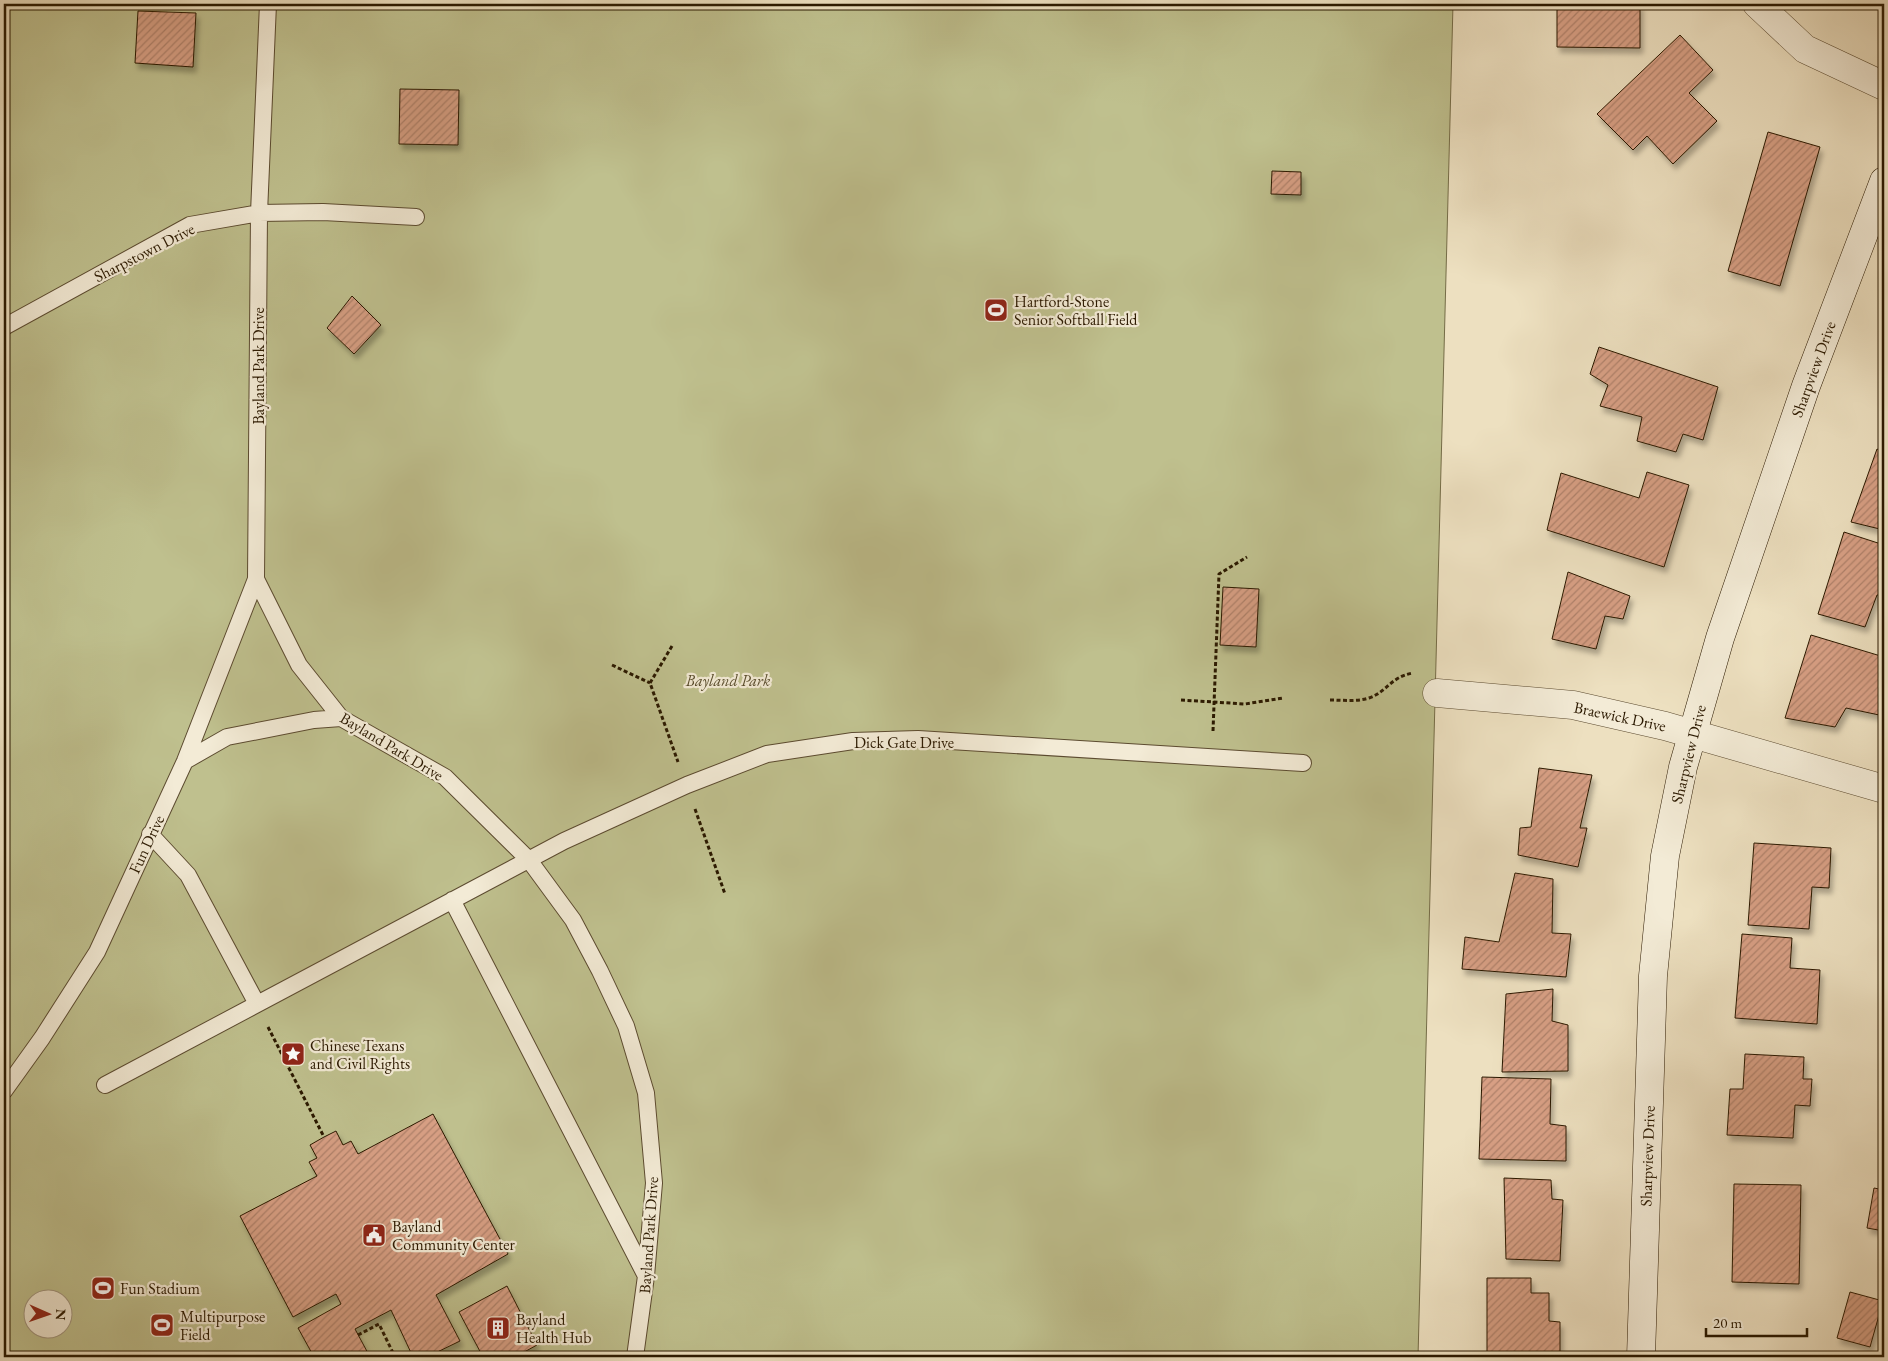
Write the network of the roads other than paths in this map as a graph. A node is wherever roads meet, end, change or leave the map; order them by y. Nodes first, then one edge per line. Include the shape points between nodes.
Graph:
1 (268, 4) edge
2 (1757, 4) edge
3 (1884, 86) edge
4 (1884, 181) edge
5 (259, 213) junction
6 (416, 217) dead end
7 (4, 327) edge
8 (256, 579) junction
9 (1437, 693) dead end
10 (341, 718) junction
11 (1691, 733) junction
12 (185, 761) junction
13 (1303, 763) dead end
14 (1884, 789) edge
15 (150, 834) junction
16 (529, 860) junction
17 (452, 900) junction
18 (257, 1004) junction
19 (105, 1085) dead end
20 (4, 1091) edge
21 (646, 1276) junction
22 (635, 1357) edge
23 (1641, 1357) edge

1 - 5 lane, Bayland Park Drive
2 - 3 street via 1805,49
4 - 11 street, Sharpview Drive via 1806,386
5 - 6 lane, Sharpstown Drive via 323,212
5 - 7 lane, Sharpstown Drive via 190,225
5 - 8 lane, Bayland Park Drive
8 - 10 lane, Bayland Park Drive via 299,665
8 - 12 lane, Fun Drive
9 - 11 street, Braewick Drive via 1573,705
10 - 12 lane via 314,720 227,738
10 - 16 lane, Bayland Park Drive via 445,777
11 - 14 street, Braewick Drive
11 - 23 street, Sharpview Drive via 1665,856 1653,976
12 - 15 lane, Fun Drive
13 - 16 lane, Dick Gate Drive via 918,740 853,741 767,754 687,785
15 - 18 lane via 188,875
15 - 20 lane, Fun Drive via 97,952
16 - 17 lane, Dick Gate Drive
16 - 21 lane, Bayland Park Drive via 574,920 600,971 626,1026 646,1093 654,1183
17 - 18 lane, Dick Gate Drive
17 - 21 lane
18 - 19 lane, Dick Gate Drive
21 - 22 lane, Bayland Park Drive

